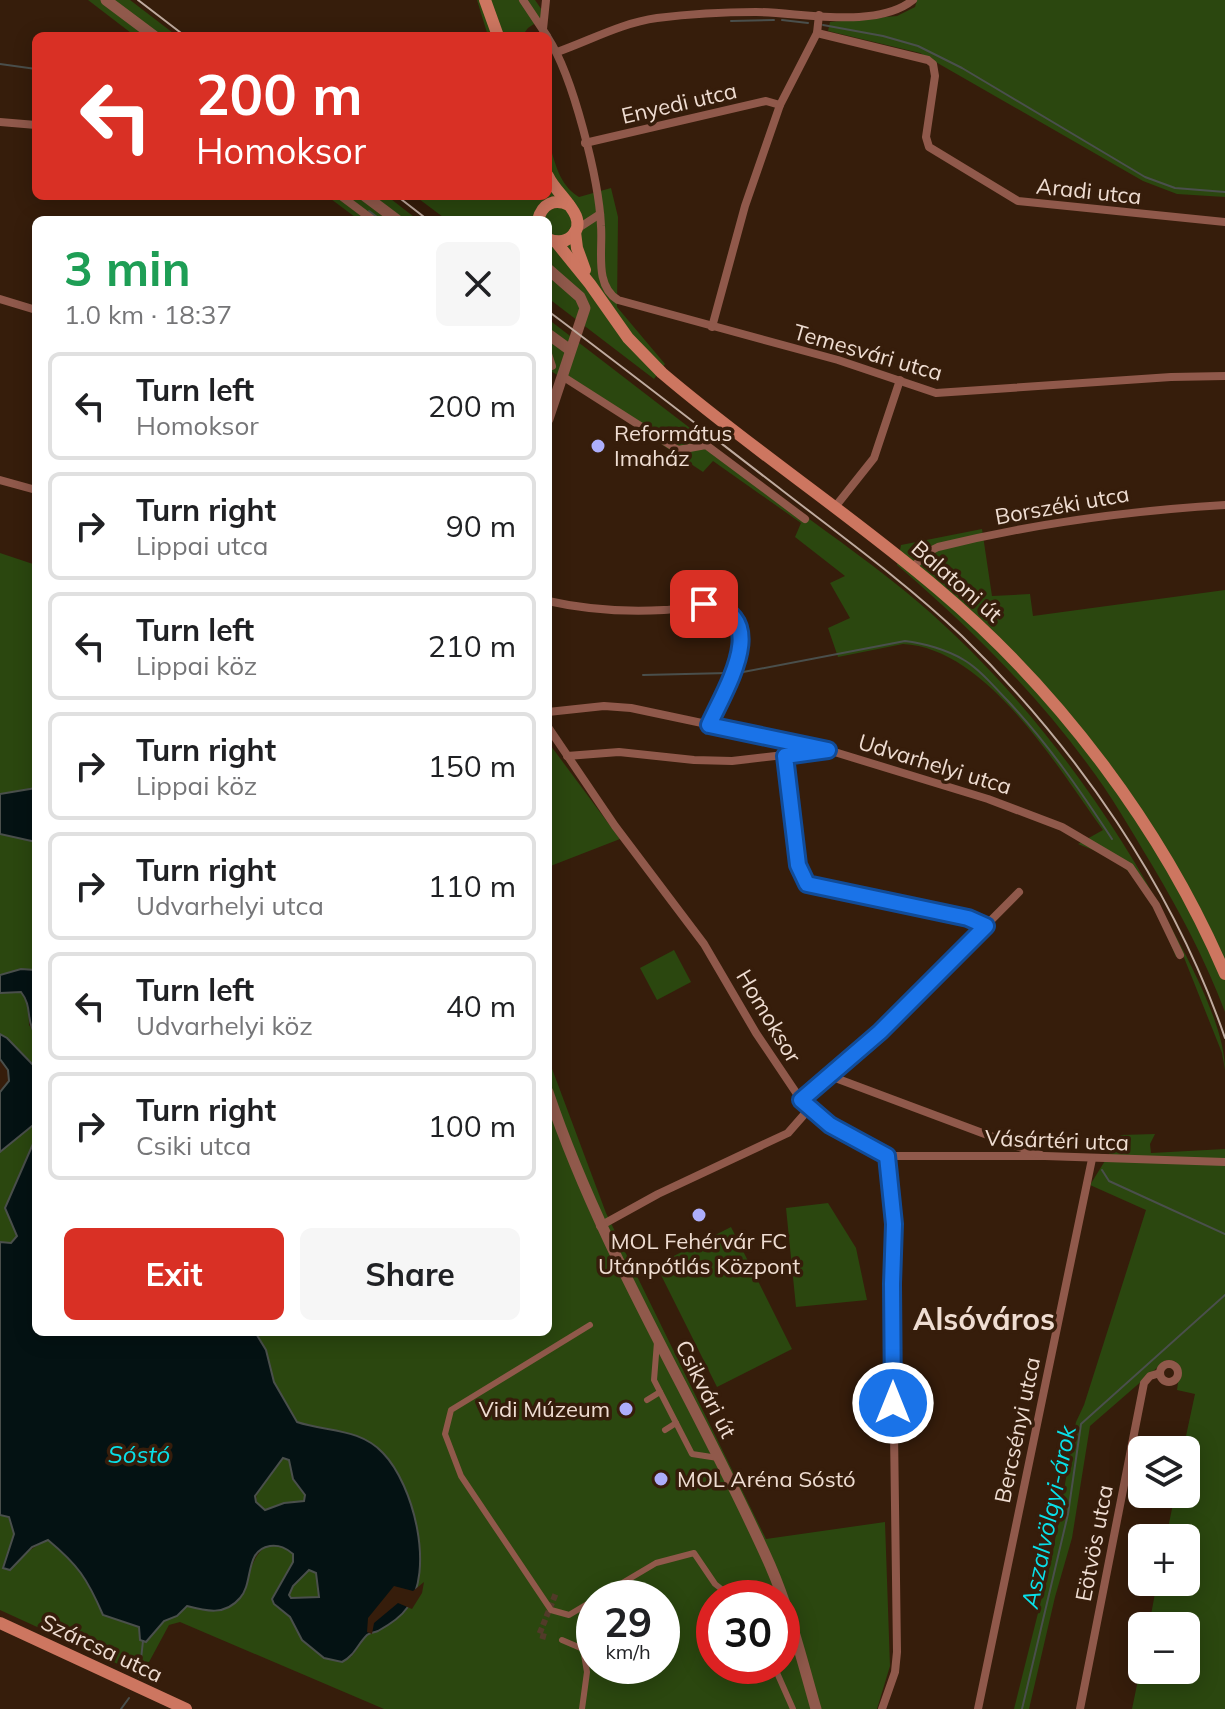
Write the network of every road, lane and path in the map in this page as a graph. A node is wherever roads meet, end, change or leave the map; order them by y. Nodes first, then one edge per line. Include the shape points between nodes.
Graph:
1 (106, 0) edge
2 (485, 0) edge
3 (523, 0) edge
4 (546, 0) edge
5 (913, 0) edge
6 (819, 15) junction
7 (149, 32) edge
8 (497, 32) edge
9 (543, 32) edge
10 (548, 32) edge
11 (817, 33) junction
12 (552, 41) edge
13 (552, 50) edge
14 (780, 105) junction
15 (0, 122) edge
16 (32, 125) edge
17 (585, 143) junction
18 (552, 185) edge
19 (345, 200) edge
20 (371, 200) edge
21 (571, 207) junction
22 (541, 208) edge
23 (598, 215) junction
24 (360, 216) edge
25 (392, 216) edge
26 (1225, 222) edge
27 (576, 230) junction
28 (552, 241) edge
29 (552, 242) edge
30 (552, 273) edge
31 (590, 284) junction
32 (0, 299) edge
33 (32, 309) edge
34 (712, 327) junction
35 (552, 337) edge
36 (570, 350) junction
37 (562, 376) junction
38 (1225, 376) edge
39 (900, 380) junction
40 (552, 407) edge
41 (0, 480) edge
42 (32, 489) edge
43 (1225, 505) edge
44 (835, 507) junction
45 (805, 519) dead end
46 (913, 567) junction
47 (552, 602) edge
48 (552, 712) edge
49 (709, 725) junction
50 (552, 733) edge
51 (828, 750) junction
52 (567, 756) junction
53 (785, 756) junction
54 (1019, 892) dead end
55 (986, 926) junction
56 (1180, 955) dead end
57 (1225, 974) edge
58 (830, 1076) junction
59 (801, 1100) junction
60 (552, 1103) edge
61 (809, 1109) junction
62 (887, 1156) junction
63 (1045, 1156) junction
64 (1092, 1159) junction
65 (1225, 1162) edge
66 (600, 1226) junction
67 (590, 1325) dead end
68 (657, 1339) junction
69 (1160, 1373) dead end
70 (660, 1392) junction
71 (647, 1400) dead end
72 (676, 1423) junction
73 (665, 1430) dead end
74 (692, 1454) junction
75 (718, 1458) junction
76 (682, 1460) dead end
77 (628, 1580) edge
78 (712, 1580) edge
79 (576, 1611) edge
80 (0, 1623) edge
81 (562, 1640) dead end
82 (782, 1684) edge
83 (186, 1709) edge
84 (582, 1709) edge
85 (793, 1709) edge
86 (816, 1709) edge
87 (882, 1709) edge
88 (978, 1709) edge
89 (1080, 1709) edge

1 - 7 street
2 - 8 main road
3 - 9 street
4 - 10 street
5 - 6 street via 890,12
6 - 11 street
6 - 12 street via 722,13 653,19
11 - 14 street
11 - 26 street, Aradi utca via 933,64 926,142 1009,197
13 - 17 street
14 - 17 street, Enyedi utca via 766,101
14 - 34 street
15 - 16 street
17 - 23 street
18 - 21 main road
19 - 24 street
20 - 25 street
21 - 22 main road via 552,202
21 - 23 street
21 - 27 main road, Balatoni út via 578,218
23 - 27 street
23 - 34 street, Temesvári utca via 607,290 623,302
27 - 28 main road via 567,239
27 - 31 main road, Balatoni út
29 - 31 main road, Balatoni út
30 - 36 street via 584,303 585,314
31 - 44 main road, Balatoni út via 628,338 662,373
32 - 33 street
34 - 39 street, Temesvári utca
35 - 36 street
36 - 37 street
37 - 40 street
37 - 45 street via 678,450 706,445
38 - 39 street, Temesvári utca via 947,393
39 - 44 street via 874,458
41 - 42 street
43 - 46 street, Borszéki utca via 1066,520 938,547
44 - 46 main road, Balatoni út
46 - 57 main road, Balatoni út via 1009,656 1098,760 1173,873
47 - 49 street via 620,611 704,604 727,613 738,622 743,641
48 - 49 street via 604,706
49 - 51 street
50 - 52 street, Homoksor
51 - 53 street, Udvarhelyi utca
51 - 56 street, Udvarhelyi utca via 1024,812 1116,857 1151,897
52 - 53 street, Udvarhelyi utca via 619,752 732,761
52 - 59 street, Homoksor via 704,944
53 - 55 street via 798,865 807,884
54 - 55 street
55 - 58 street
58 - 59 street
58 - 63 street
59 - 61 street, Homoksor
60 - 66 street, Csikvári út
61 - 62 street, Homoksor via 851,1139
61 - 66 street via 788,1133
62 - 63 street, Vásártéri utca
62 - 87 street via 894,1224 897,1662
63 - 64 street, Vásártéri utca
64 - 65 street, Vásártéri utca
64 - 88 street, Bercsényi utca
66 - 68 street, Csikvári út
67 - 79 street via 451,1410 445,1434 461,1476 551,1610 569,1615
68 - 70 street via 654,1380
68 - 75 street, Csikvári út
69 - 89 street, Eötvös utca via 1144,1383
70 - 71 street
70 - 72 street
72 - 73 street
72 - 74 street
74 - 75 street
74 - 76 street
75 - 86 street, Csikvári út via 771,1566
77 - 78 street via 656,1563 694,1553
80 - 83 main road, Szárcsa utca
81 - 84 street via 583,1649 587,1672
82 - 85 street

